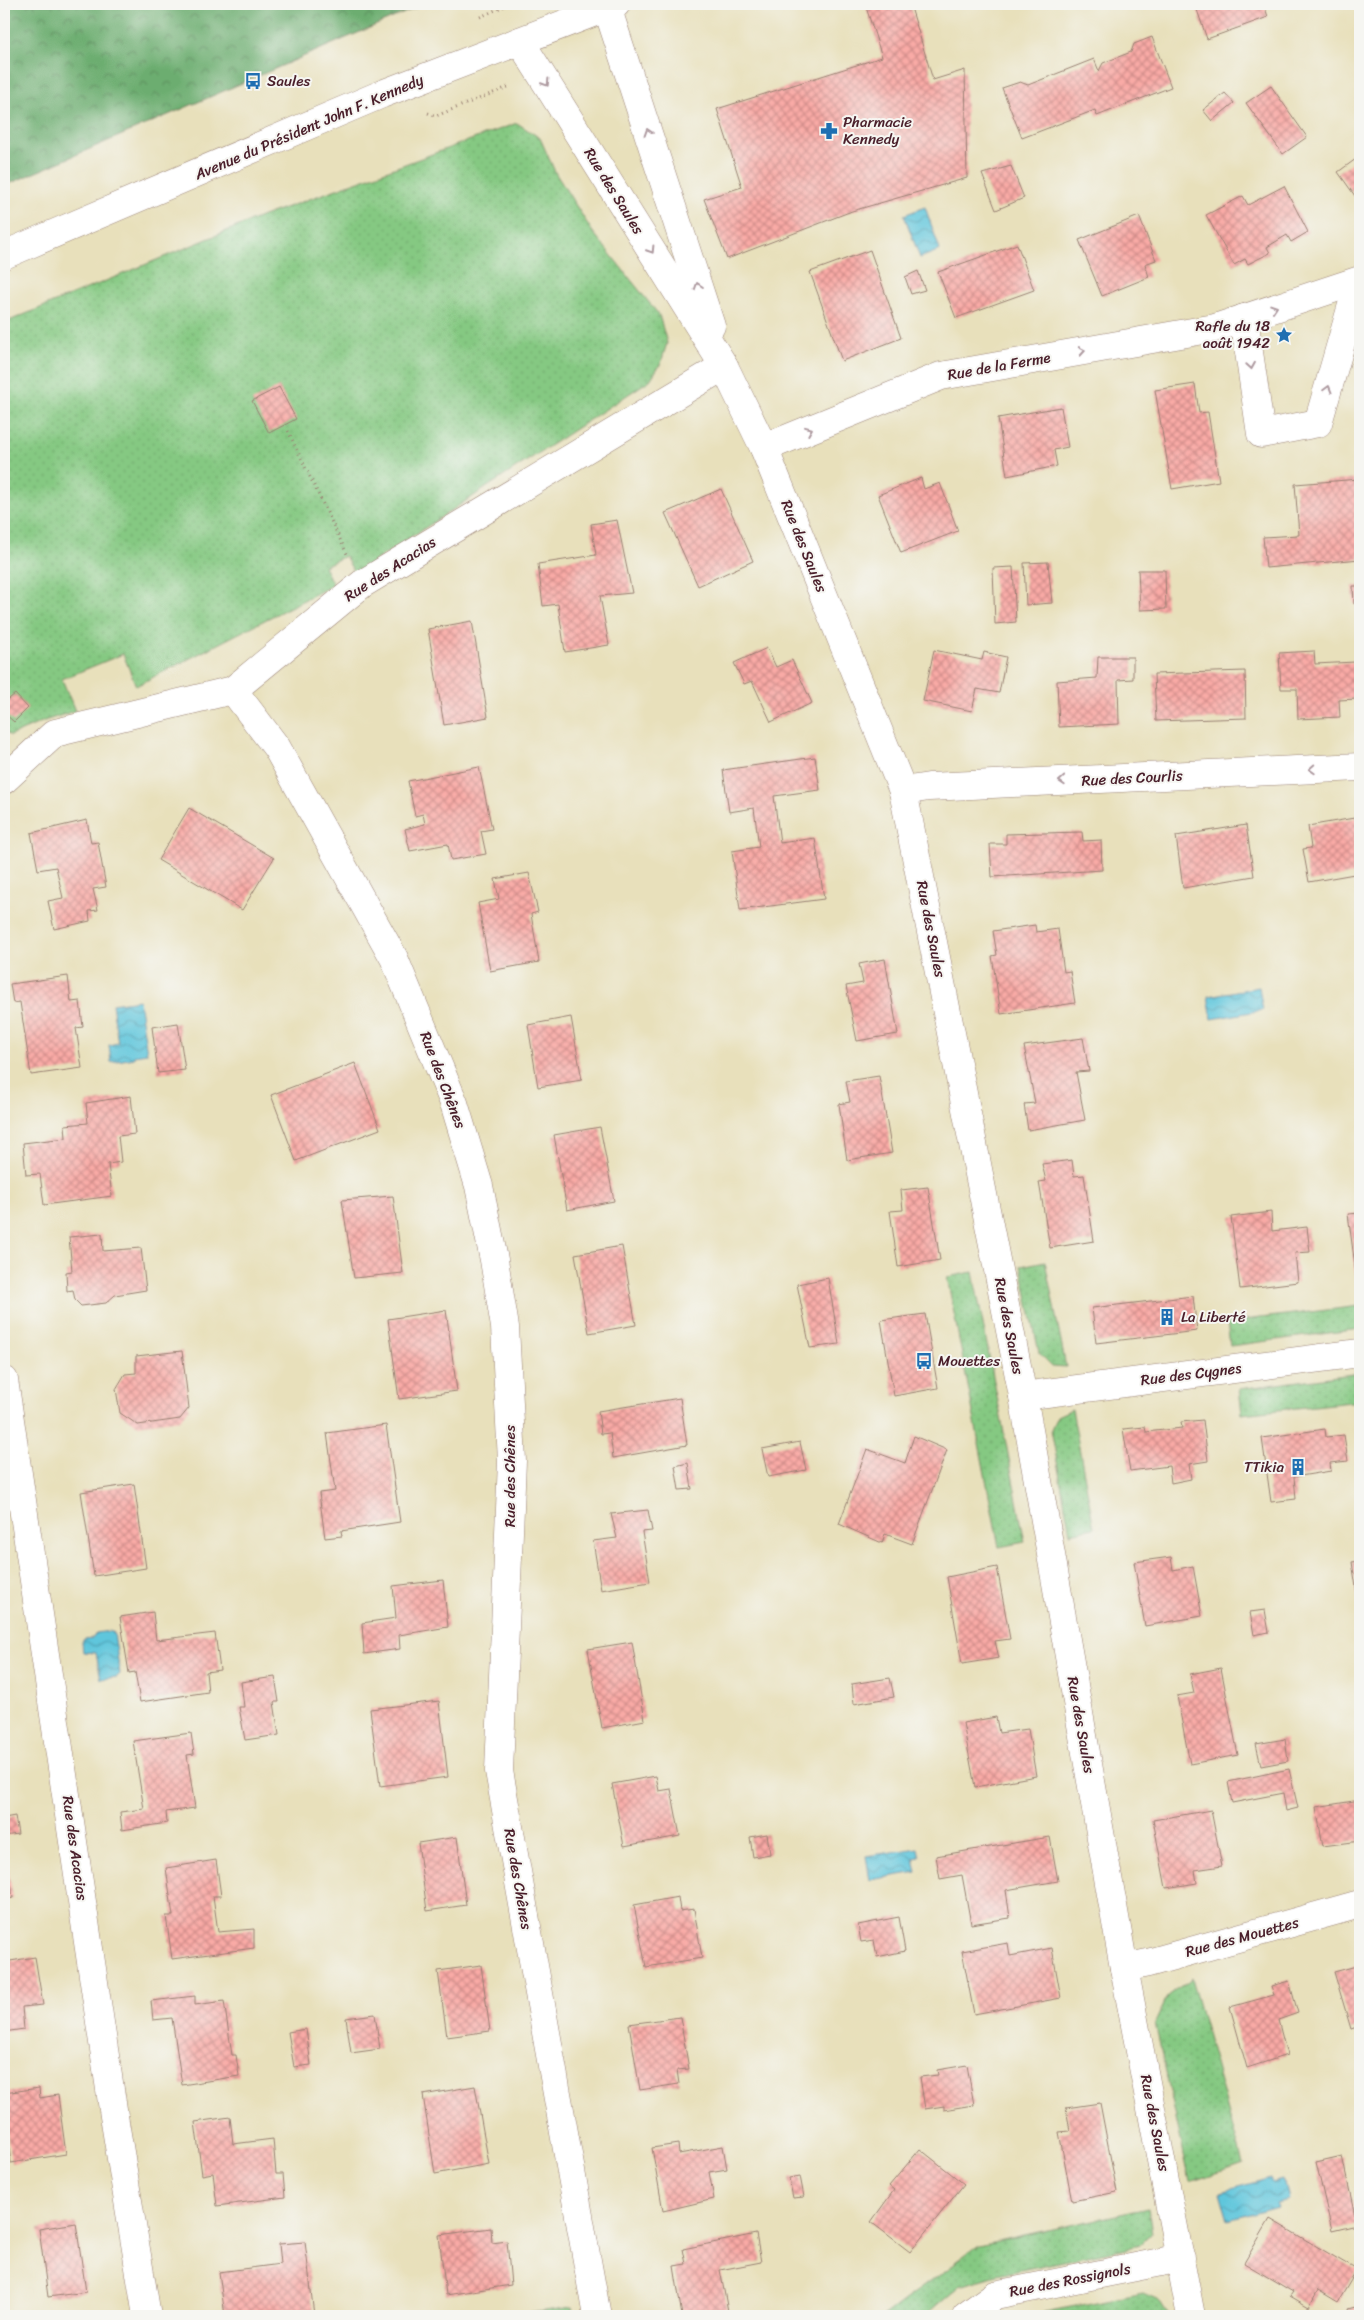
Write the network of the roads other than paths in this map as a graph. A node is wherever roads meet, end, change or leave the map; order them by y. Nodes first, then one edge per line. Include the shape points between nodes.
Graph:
1 (611, 6) edge
2 (520, 42) junction
3 (4, 255) edge
4 (1360, 281) edge
5 (1244, 318) junction
6 (724, 366) junction
7 (764, 448) junction
8 (234, 690) junction
9 (1360, 767) edge
10 (4, 780) edge
11 (903, 791) junction
12 (1360, 1353) edge
13 (4, 1380) edge
14 (1022, 1396) junction
15 (1360, 1904) edge
16 (1124, 1968) junction
17 (1181, 2258) junction
18 (147, 2316) edge
19 (597, 2316) edge
20 (966, 2316) edge
21 (1191, 2316) edge

1 - 2 street, Avenue du Président John F. Kennedy
6 -> 1 street, Rue des Saules
2 - 3 street, Avenue du Président John F. Kennedy via 382,94
2 -> 6 street, Rue des Saules
5 -> 4 street, Rue de la Ferme
5 -> 4 street, Rue de la Ferme via 1261,434 1318,423
7 -> 5 street, Rue de la Ferme via 941,376 1215,328
6 - 7 street, Rue des Saules
6 - 8 street, Rue des Acacias via 362,584
7 - 11 street, Rue des Saules
8 - 10 street, Rue des Acacias via 56,733
8 - 19 street, Rue des Chênes via 278,748 394,958 454,1103 479,1186 505,1327 512,1461 499,1772
9 -> 11 street, Rue des Courlis via 929,787
11 - 14 street, Rue des Saules
12 - 14 street, Rue des Cygnes
13 - 18 street, Rue des Acacias via 112,2106
14 - 16 street, Rue des Saules
15 - 16 street, Rue des Mouettes
16 - 17 street, Rue des Saules
17 - 20 street, Rue des Rossignols via 995,2295
17 - 21 street, Rue des Saules

